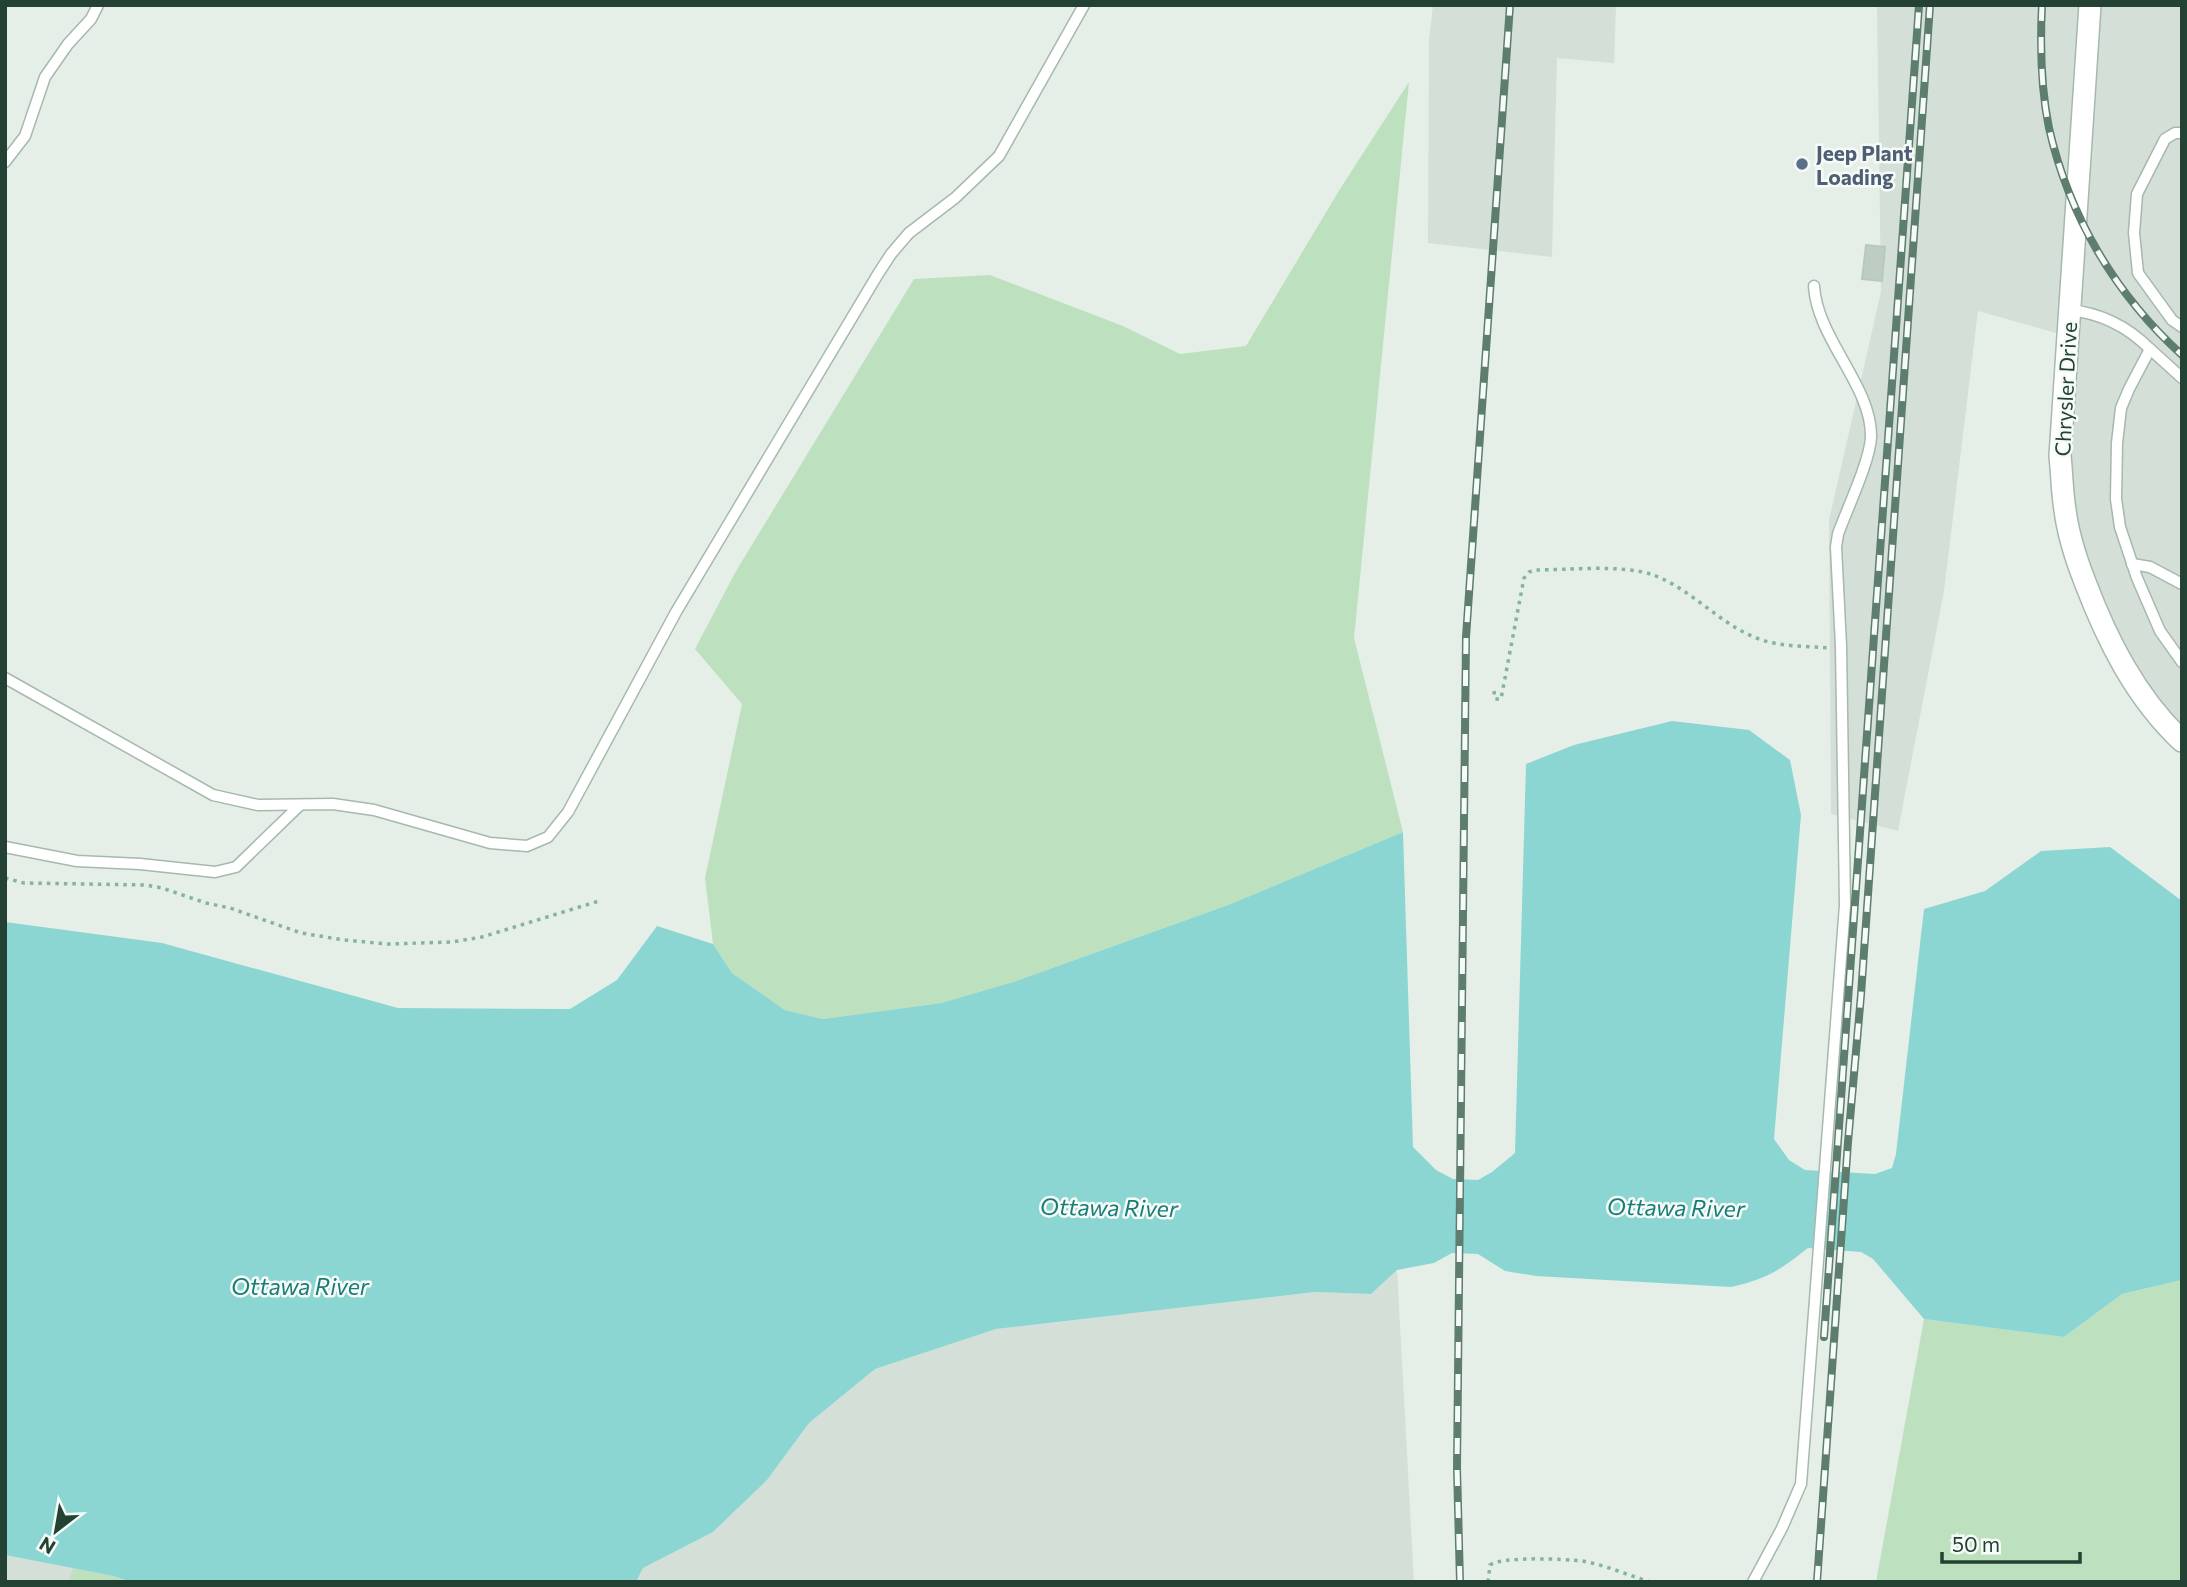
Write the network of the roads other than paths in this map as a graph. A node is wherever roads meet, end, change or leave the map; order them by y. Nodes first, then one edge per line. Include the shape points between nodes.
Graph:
1 (98, 5) edge
2 (1084, 5) edge
3 (2090, 5) edge
4 (2182, 133) edge
5 (5, 162) edge
6 (1814, 286) dead end
7 (2069, 310) junction
8 (2182, 327) edge
9 (2150, 349) junction
10 (2182, 378) edge
11 (2132, 564) junction
12 (2182, 584) edge
13 (2182, 662) edge
14 (5, 678) edge
15 (2182, 741) edge
16 (300, 805) junction
17 (5, 847) edge
18 (1753, 1582) edge

1 - 5 lane via 45,77 25,136
2 - 16 lane via 999,156 909,233 878,274 676,612 568,812 548,837 527,846 490,842 373,810
3 - 7 street, Chrysler Drive
4 - 8 lane via 2165,139 2137,194 2134,233 2138,273
6 - 18 lane via 1818,313 1867,410 1871,436 1836,547 1845,905 1801,1483
7 - 9 lane via 2104,317
7 - 15 street, Chrysler Drive via 2060,457 2065,512 2077,559 2118,658
9 - 10 lane
9 - 11 lane via 2121,408 2117,443 2116,499
11 - 12 lane via 2150,567
11 - 13 lane via 2160,631
14 - 16 lane via 213,795 258,805
16 - 17 lane via 236,867 215,872 77,860

